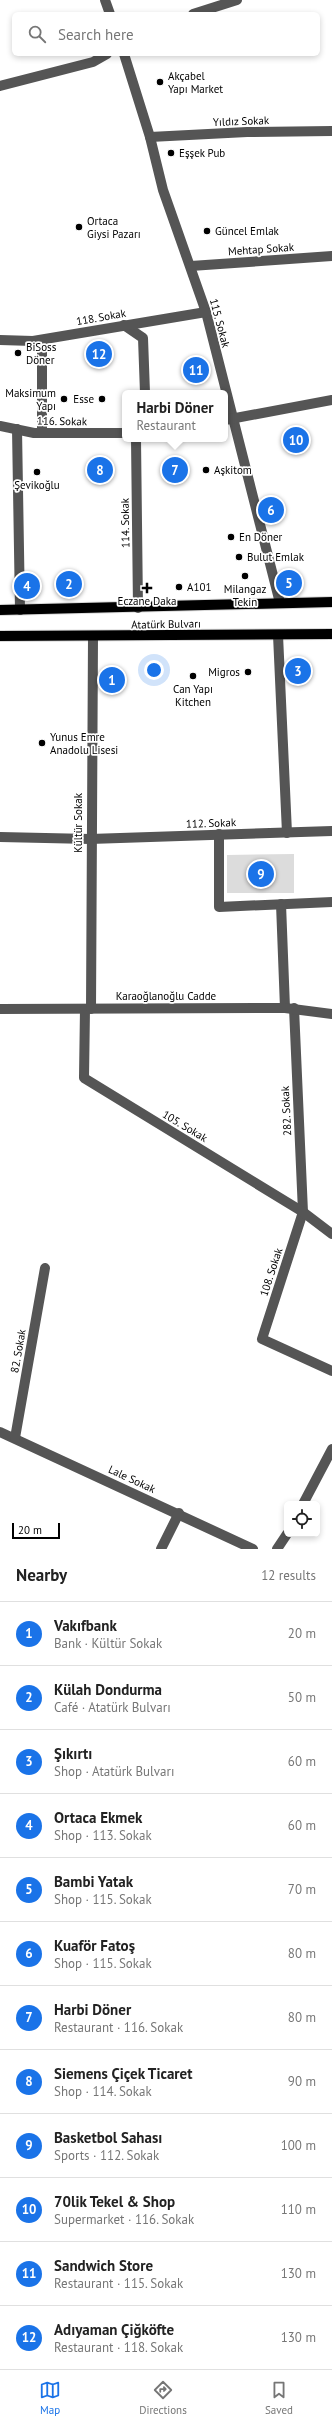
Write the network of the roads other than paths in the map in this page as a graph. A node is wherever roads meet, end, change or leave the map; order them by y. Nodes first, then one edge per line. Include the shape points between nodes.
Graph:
1 (105, 0) edge
2 (237, 0) edge
3 (109, 12) edge
4 (199, 12) edge
5 (104, 56) edge
6 (125, 56) edge
7 (0, 86) edge
8 (332, 131) edge
9 (150, 137) junction
10 (332, 256) edge
11 (191, 266) junction
12 (206, 312) junction
13 (124, 325) junction
14 (0, 340) edge
15 (42, 340) junction
16 (144, 390) edge
17 (223, 390) edge
18 (332, 400) edge
19 (229, 419) edge
20 (0, 426) edge
21 (17, 429) junction
22 (42, 433) junction
23 (122, 433) edge
24 (136, 442) edge
25 (332, 602) edge
26 (280, 603) junction
27 (138, 608) junction
28 (0, 610) edge
29 (20, 610) junction
30 (332, 634) edge
31 (278, 635) junction
32 (0, 636) edge
33 (93, 637) junction
34 (332, 831) edge
35 (287, 832) junction
36 (219, 834) junction
37 (0, 837) edge
38 (90, 839) junction
39 (332, 902) edge
40 (281, 904) junction
41 (289, 1008) junction
42 (0, 1009) edge
43 (88, 1009) junction
44 (332, 1014) edge
45 (303, 1212) junction
46 (332, 1234) edge
47 (45, 1268) dead end
48 (332, 1371) edge
49 (0, 1432) edge
50 (15, 1438) junction
51 (332, 1449) edge
52 (305, 1501) edge
53 (179, 1513) junction
54 (285, 1537) edge
55 (161, 1549) edge
56 (253, 1549) edge
57 (278, 1549) edge

1 - 3 street
2 - 4 street
5 - 7 street via 93,62
6 - 9 street, 115. Sokak
8 - 9 street, Yıldız Sokak
9 - 11 street, 115. Sokak via 163,190
10 - 11 street, Mehtap Sokak
11 - 12 street, 115. Sokak
12 - 13 street, 118. Sokak
12 - 17 street, 115. Sokak
13 - 15 street, 118. Sokak
13 - 16 street via 143,338
14 - 15 street, 118. Sokak
15 - 22 street
18 - 19 street
19 - 26 street, 115. Sokak
20 - 21 street, 116. Sokak
21 - 22 street, 116. Sokak
21 - 29 street
22 - 23 street, 116. Sokak
24 - 27 street, 114. Sokak
25 - 26 main road, Atatürk Bulvarı
26 - 27 main road, Atatürk Bulvarı
27 - 29 main road, Atatürk Bulvarı
28 - 29 main road, Atatürk Bulvarı
30 - 31 main road, Atatürk Bulvarı
31 - 33 main road, Atatürk Bulvarı
31 - 35 street
32 - 33 main road, Atatürk Bulvarı
33 - 38 street, Kültür Sokak
34 - 35 street, 112. Sokak
35 - 36 street, 112. Sokak
36 - 38 street, 112. Sokak
36 - 40 street via 219,907
37 - 38 street, 112. Sokak
38 - 43 street, Kültür Sokak
39 - 40 street
40 - 41 street, 282. Sokak
41 - 43 street, Karaoğlanoğlu Cadde
41 - 44 street, Karaoğlanoğlu Cadde
41 - 45 street, 282. Sokak
42 - 43 street, Karaoğlanoğlu Cadde
43 - 45 street, 105. Sokak via 84,1078
45 - 46 street, 105. Sokak
45 - 48 street, 108. Sokak via 262,1339
47 - 50 street, 82. Sokak
49 - 50 street, Lale Sokak
50 - 53 street, Lale Sokak
51 - 52 street
53 - 55 street
53 - 56 street, Lale Sokak
54 - 57 street

